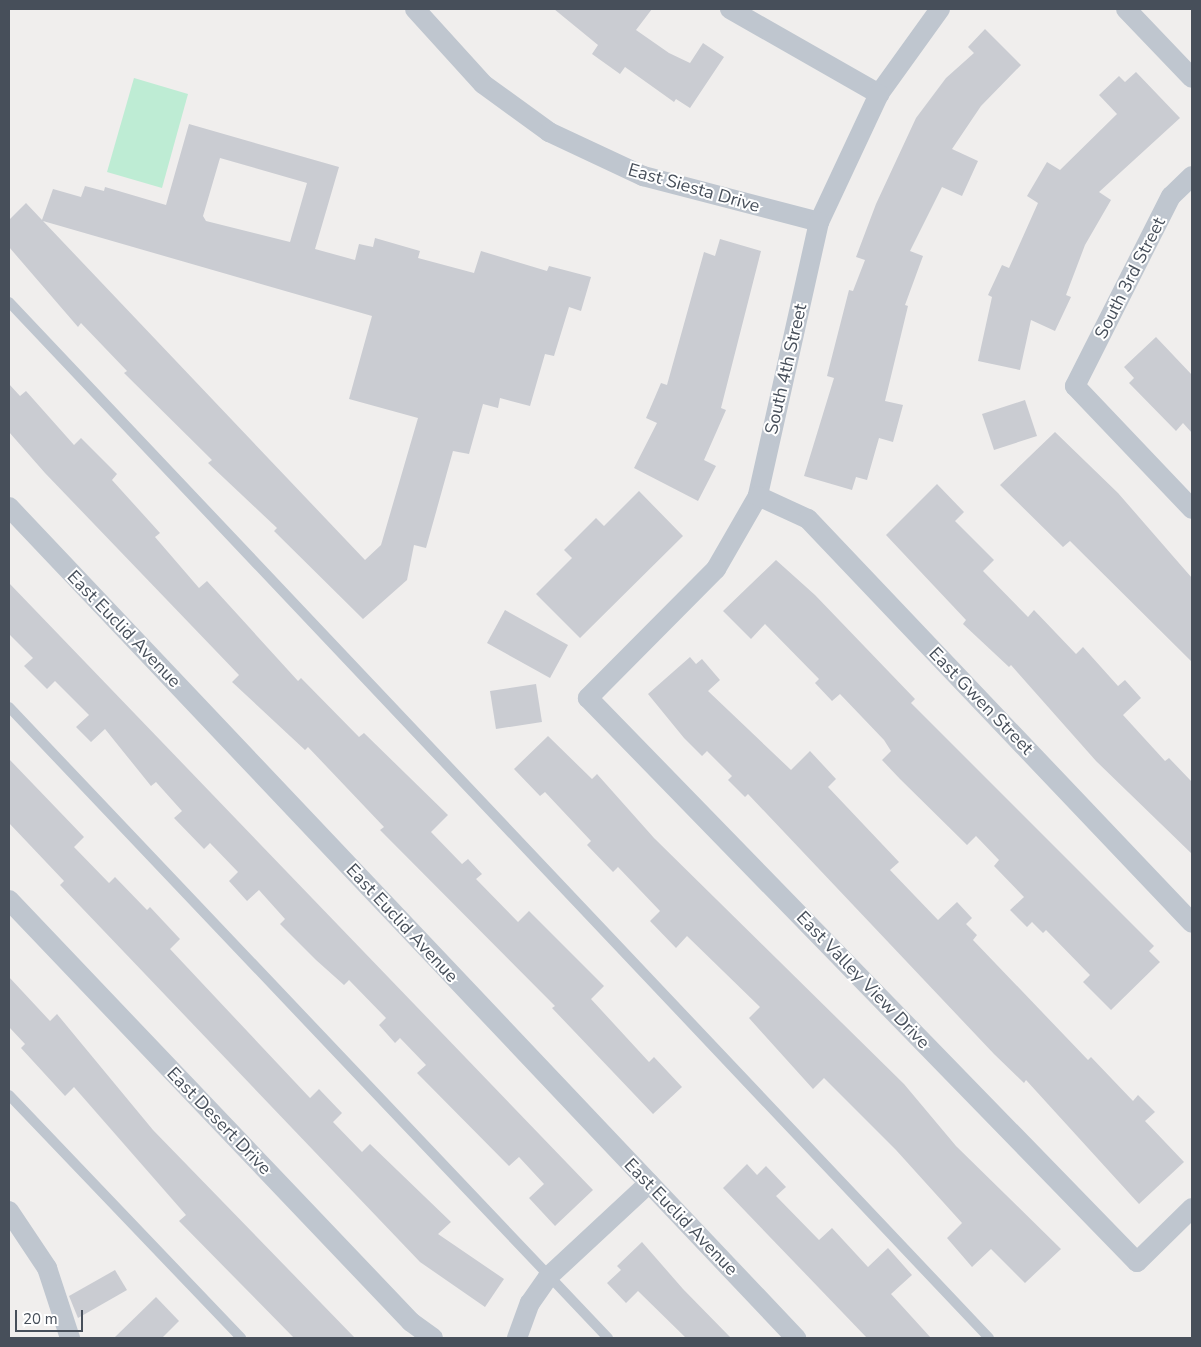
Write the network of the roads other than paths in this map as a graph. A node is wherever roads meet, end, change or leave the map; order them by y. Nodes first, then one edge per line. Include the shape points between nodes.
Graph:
1 (415, 9) edge
2 (730, 9) edge
3 (940, 9) edge
4 (1126, 9) edge
5 (1192, 78) edge
6 (879, 94) junction
7 (1192, 176) edge
8 (819, 222) junction
9 (9, 302) edge
10 (758, 496) junction
11 (1192, 509) edge
12 (12, 516) edge
13 (588, 698) joint
14 (9, 708) edge
15 (9, 900) edge
16 (1192, 923) edge
17 (9, 1095) edge
18 (649, 1183) junction
19 (1192, 1208) edge
20 (9, 1210) edge
21 (548, 1277) junction
22 (70, 1338) edge
23 (241, 1338) edge
24 (433, 1338) edge
25 (517, 1338) edge
26 (608, 1338) edge
27 (796, 1338) edge
28 (989, 1338) edge

1 - 8 street, East Siesta Drive via 482,84 549,132 643,176
2 - 6 street
3 - 6 street, South 4th Street
4 - 5 street
6 - 8 street, South 4th Street
7 - 11 street, South 3rd Street via 1171,196 1075,386
8 - 10 street, South 4th Street
9 - 28 lane
10 - 13 street, South 4th Street via 716,569
10 - 16 street, East Gwen Street via 808,519
12 - 18 street, East Euclid Avenue
13 - 19 street, East Valley View Drive via 1137,1262
14 - 21 lane
15 - 24 street, East Desert Drive via 411,1322
17 - 23 lane
18 - 21 street
18 - 27 street, East Euclid Avenue
20 - 22 street via 47,1268
21 - 25 street via 530,1303
21 - 26 lane

